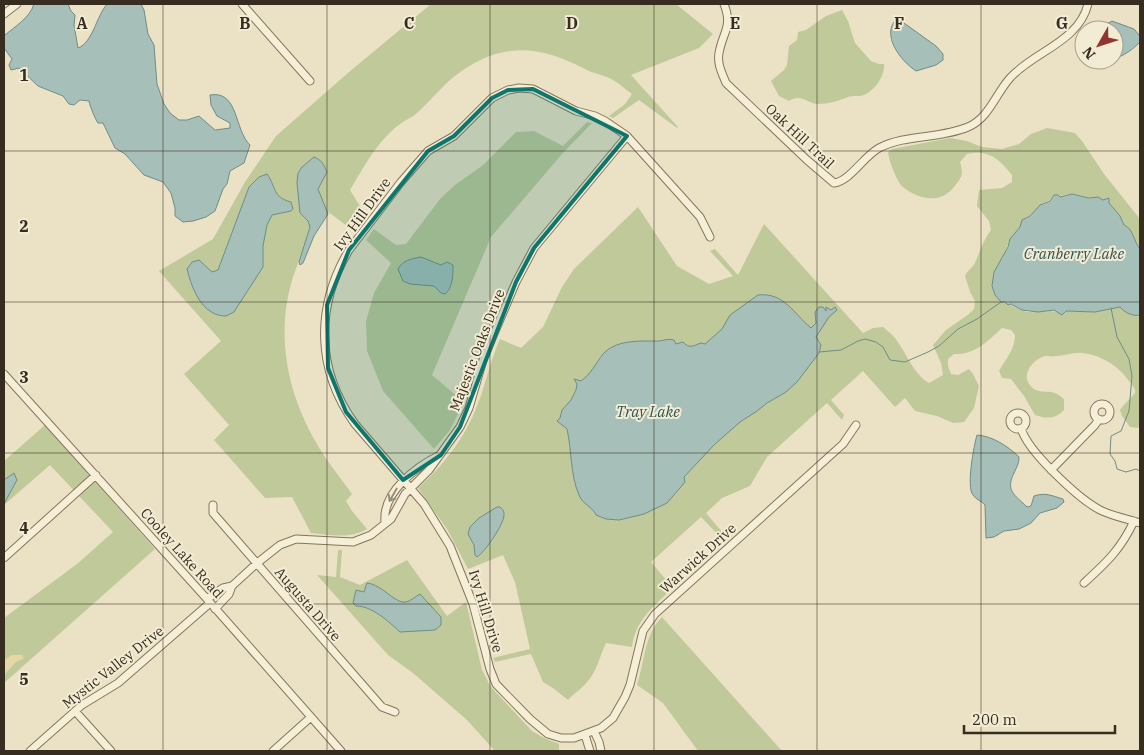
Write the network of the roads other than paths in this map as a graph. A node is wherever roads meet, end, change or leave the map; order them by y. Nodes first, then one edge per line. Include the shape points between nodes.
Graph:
1 (17, 4) edge
2 (242, 4) edge
3 (724, 4) edge
4 (1088, 4) edge
5 (4, 14) edge
6 (310, 81) dead end
7 (627, 136) junction
8 (710, 236) dead end
9 (4, 374) edge
10 (1099, 419) dead end
11 (856, 425) dead end
12 (1020, 428) dead end
13 (440, 454) junction
14 (1051, 470) junction
15 (96, 476) junction
16 (403, 480) junction
17 (410, 488) junction
18 (213, 505) dead end
19 (385, 522) junction
20 (1137, 522) edge
21 (4, 558) edge
22 (256, 564) junction
23 (1084, 583) dead end
24 (232, 586) junction
25 (211, 604) junction
26 (75, 711) junction
27 (395, 712) dead end
28 (311, 717) junction
29 (594, 731) junction
30 (585, 735) junction
31 (30, 751) edge
32 (111, 751) edge
33 (273, 751) edge
34 (341, 751) edge
35 (590, 751) edge
36 (601, 751) edge

1 - 5 street
2 - 6 street
3 - 4 street, Oak Hill Trail via 729,17 719,61 726,82 834,183 842,181 880,148 956,131 981,119 1016,72 1079,25
7 - 8 street, Ivy Hill Drive via 700,217
7 - 13 street, Majestic Oaks Drive via 534,248 493,336 469,408 460,427
7 - 16 street, Ivy Hill Drive via 595,116 576,111 533,89 508,90 492,98 454,136 428,151 349,250 336,275 327,305 324,336 328,368 346,412
9 - 15 street, Cooley Lake Road
10 - 14 street
11 - 29 street, Warwick Drive via 843,444 655,614 643,631 633,675 622,704 613,718
12 - 14 street via 1029,445
13 - 16 street, Majestic Oaks Drive
13 - 17 street, Majestic Oaks Drive
14 - 20 street via 1099,509
15 - 21 street
15 - 25 street, Cooley Lake Road
16 - 17 street, Ivy Hill Drive
16 -> 19 street, Majestic Oaks Drive via 389,502 384,514
17 - 19 street, Majestic Oaks Drive via 391,519
17 - 30 street, Ivy Hill Drive via 439,526 458,562 476,610 496,684 548,734 568,739
18 - 22 street, Augusta Drive via 213,513
19 - 22 street, Majestic Oaks Drive via 371,535 353,542 304,539 288,542
20 - 23 street via 1112,556
22 - 24 street, Majestic Oaks Drive
22 - 27 street, Augusta Drive via 382,707
24 - 25 street, Majestic Oaks Drive via 229,594
24 - 25 street, Majestic Oaks Drive via 223,588
25 - 26 street, Mystic Valley Drive via 118,683
25 - 28 street, Cooley Lake Road
26 - 31 street, Mystic Valley Drive
26 - 32 street
28 - 33 street
28 - 34 street, Cooley Lake Road
29 - 30 street, Ivy Hill Drive
29 - 36 street
30 - 35 street

